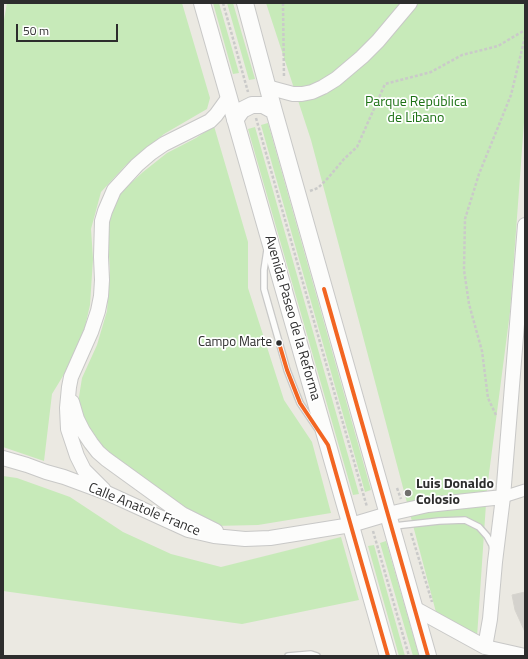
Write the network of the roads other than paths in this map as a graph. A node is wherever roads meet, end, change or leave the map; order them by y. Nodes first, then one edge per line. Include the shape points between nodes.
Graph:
1 (202, 3) edge
2 (245, 3) edge
3 (410, 3) edge
4 (267, 87) junction
5 (229, 97) junction
6 (268, 116) junction
7 (235, 120) junction
8 (525, 225) edge
9 (522, 305) edge
10 (69, 387) junction
11 (3, 458) edge
12 (525, 490) edge
13 (107, 493) junction
14 (503, 497) junction
15 (406, 517) junction
16 (389, 520) junction
17 (351, 525) junction
18 (229, 537) junction
19 (495, 562) junction
20 (414, 608) junction
21 (481, 652) edge
22 (288, 656) edge
23 (317, 656) edge
24 (388, 656) edge
25 (428, 656) edge
26 (525, 656) edge

1 - 5 main road, Avenida Paseo de la Reforma
2 - 4 main road
3 - 4 street via 362,57 336,79 312,92 302,94
4 - 6 main road
5 - 7 main road, Avenida Paseo de la Reforma
5 - 10 street via 210,120 151,153 114,190 102,221 102,280 98,311
6 - 7 main road via 263,105 252,105 242,110
6 - 16 main road via 298,196
7 - 17 main road, Avenida Paseo de la Reforma
8 - 9 street
9 - 14 street
10 - 13 street via 67,418 72,443 84,470
10 - 18 street via 77,419 86,438 98,452 182,514
11 - 13 street, Calle Anatole France
12 - 14 street, Calle Anatole France
13 - 18 street, Calle Anatole France via 188,530
14 - 15 street, Calle Anatole France via 428,505
14 - 19 street
15 - 16 street, Calle Anatole France
15 - 19 lane via 465,520 474,524 487,536 492,545
16 - 17 street, Calle Anatole France
16 - 20 main road
17 - 18 street, Calle Anatole France via 270,538
17 - 24 main road, Avenida Paseo de la Reforma
19 - 21 street via 490,619
20 - 21 street via 438,621
20 - 25 main road
21 - 26 street
22 - 23 lane

